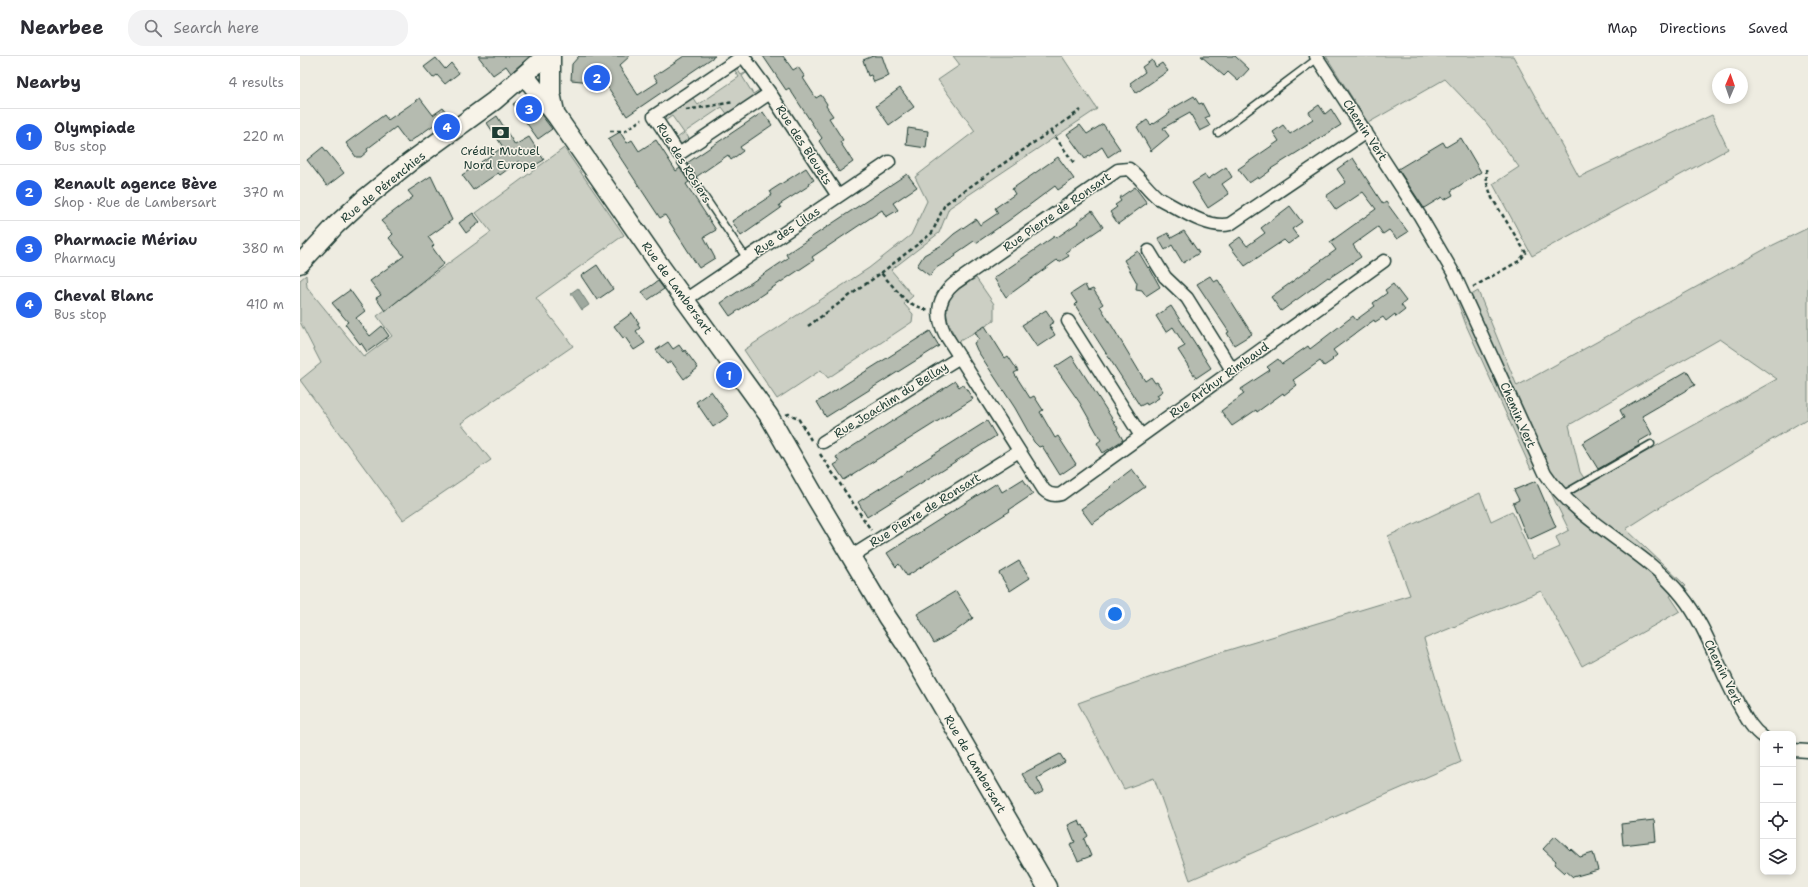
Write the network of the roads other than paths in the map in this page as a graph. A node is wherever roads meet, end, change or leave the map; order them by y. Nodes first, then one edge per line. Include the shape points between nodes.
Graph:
1 (546, 56) edge
2 (551, 56) edge
3 (1317, 57) edge
4 (525, 76) junction
5 (770, 93) junction
6 (557, 117) junction
7 (1366, 132) junction
8 (1218, 134) dead end
9 (679, 154) junction
10 (889, 162) dead end
11 (838, 196) junction
12 (1149, 251) dead end
13 (747, 259) junction
14 (1384, 261) dead end
15 (300, 264) edge
16 (685, 300) junction
17 (1068, 321) dead end
18 (960, 357) junction
19 (1232, 370) junction
20 (1141, 436) junction
21 (1651, 444) dead end
22 (818, 445) road end
23 (1019, 451) junction
24 (1562, 495) junction
25 (856, 553) junction
26 (1760, 734) edge
27 (1796, 750) edge
28 (1808, 751) edge
29 (1047, 887) edge

1 - 4 main road, Rue de Pérenchies
2 - 6 main road, Rue de Lambersart via 551,94
3 - 7 street, Chemin Vert
3 - 8 lane
4 - 6 main road, Rue de Lambersart
4 - 15 main road, Rue de Pérenchies via 362,200
5 - 9 street
5 - 9 street, Rue des Rosiers via 743,56 654,116
5 - 11 street, Rue des Bleuets
6 - 16 main road, Rue de Lambersart
7 - 18 street, Rue Pierre de Ronsart via 1230,224 1223,226 1202,221 1158,198 1129,169 1118,170 948,288 941,299 939,313 942,327
7 - 24 street, Chemin Vert via 1430,232 1463,292 1541,465
9 - 13 lane, Rue des Rosiers via 681,162
10 - 11 street, Rue des Lilas
11 - 13 street, Rue des Lilas
12 - 19 street via 1165,277 1187,298
13 - 16 street, Rue des Lilas
14 - 19 street, Rue Arthur Rimbaud
16 - 25 main road, Rue de Lambersart via 769,416 796,461 836,512
17 - 20 street
18 - 22 street, Rue Joachim du Bellay
18 - 23 street
19 - 20 street, Rue Arthur Rimbaud
20 - 23 street, Rue Arthur Rimbaud via 1061,494 1052,495 1044,490
21 - 24 lane
23 - 25 street, Rue Pierre de Ronsart
24 - 26 street, Chemin Vert via 1646,562 1682,596 1698,620 1747,719
25 - 29 main road, Rue de Lambersart via 879,585 904,642
27 - 28 street

